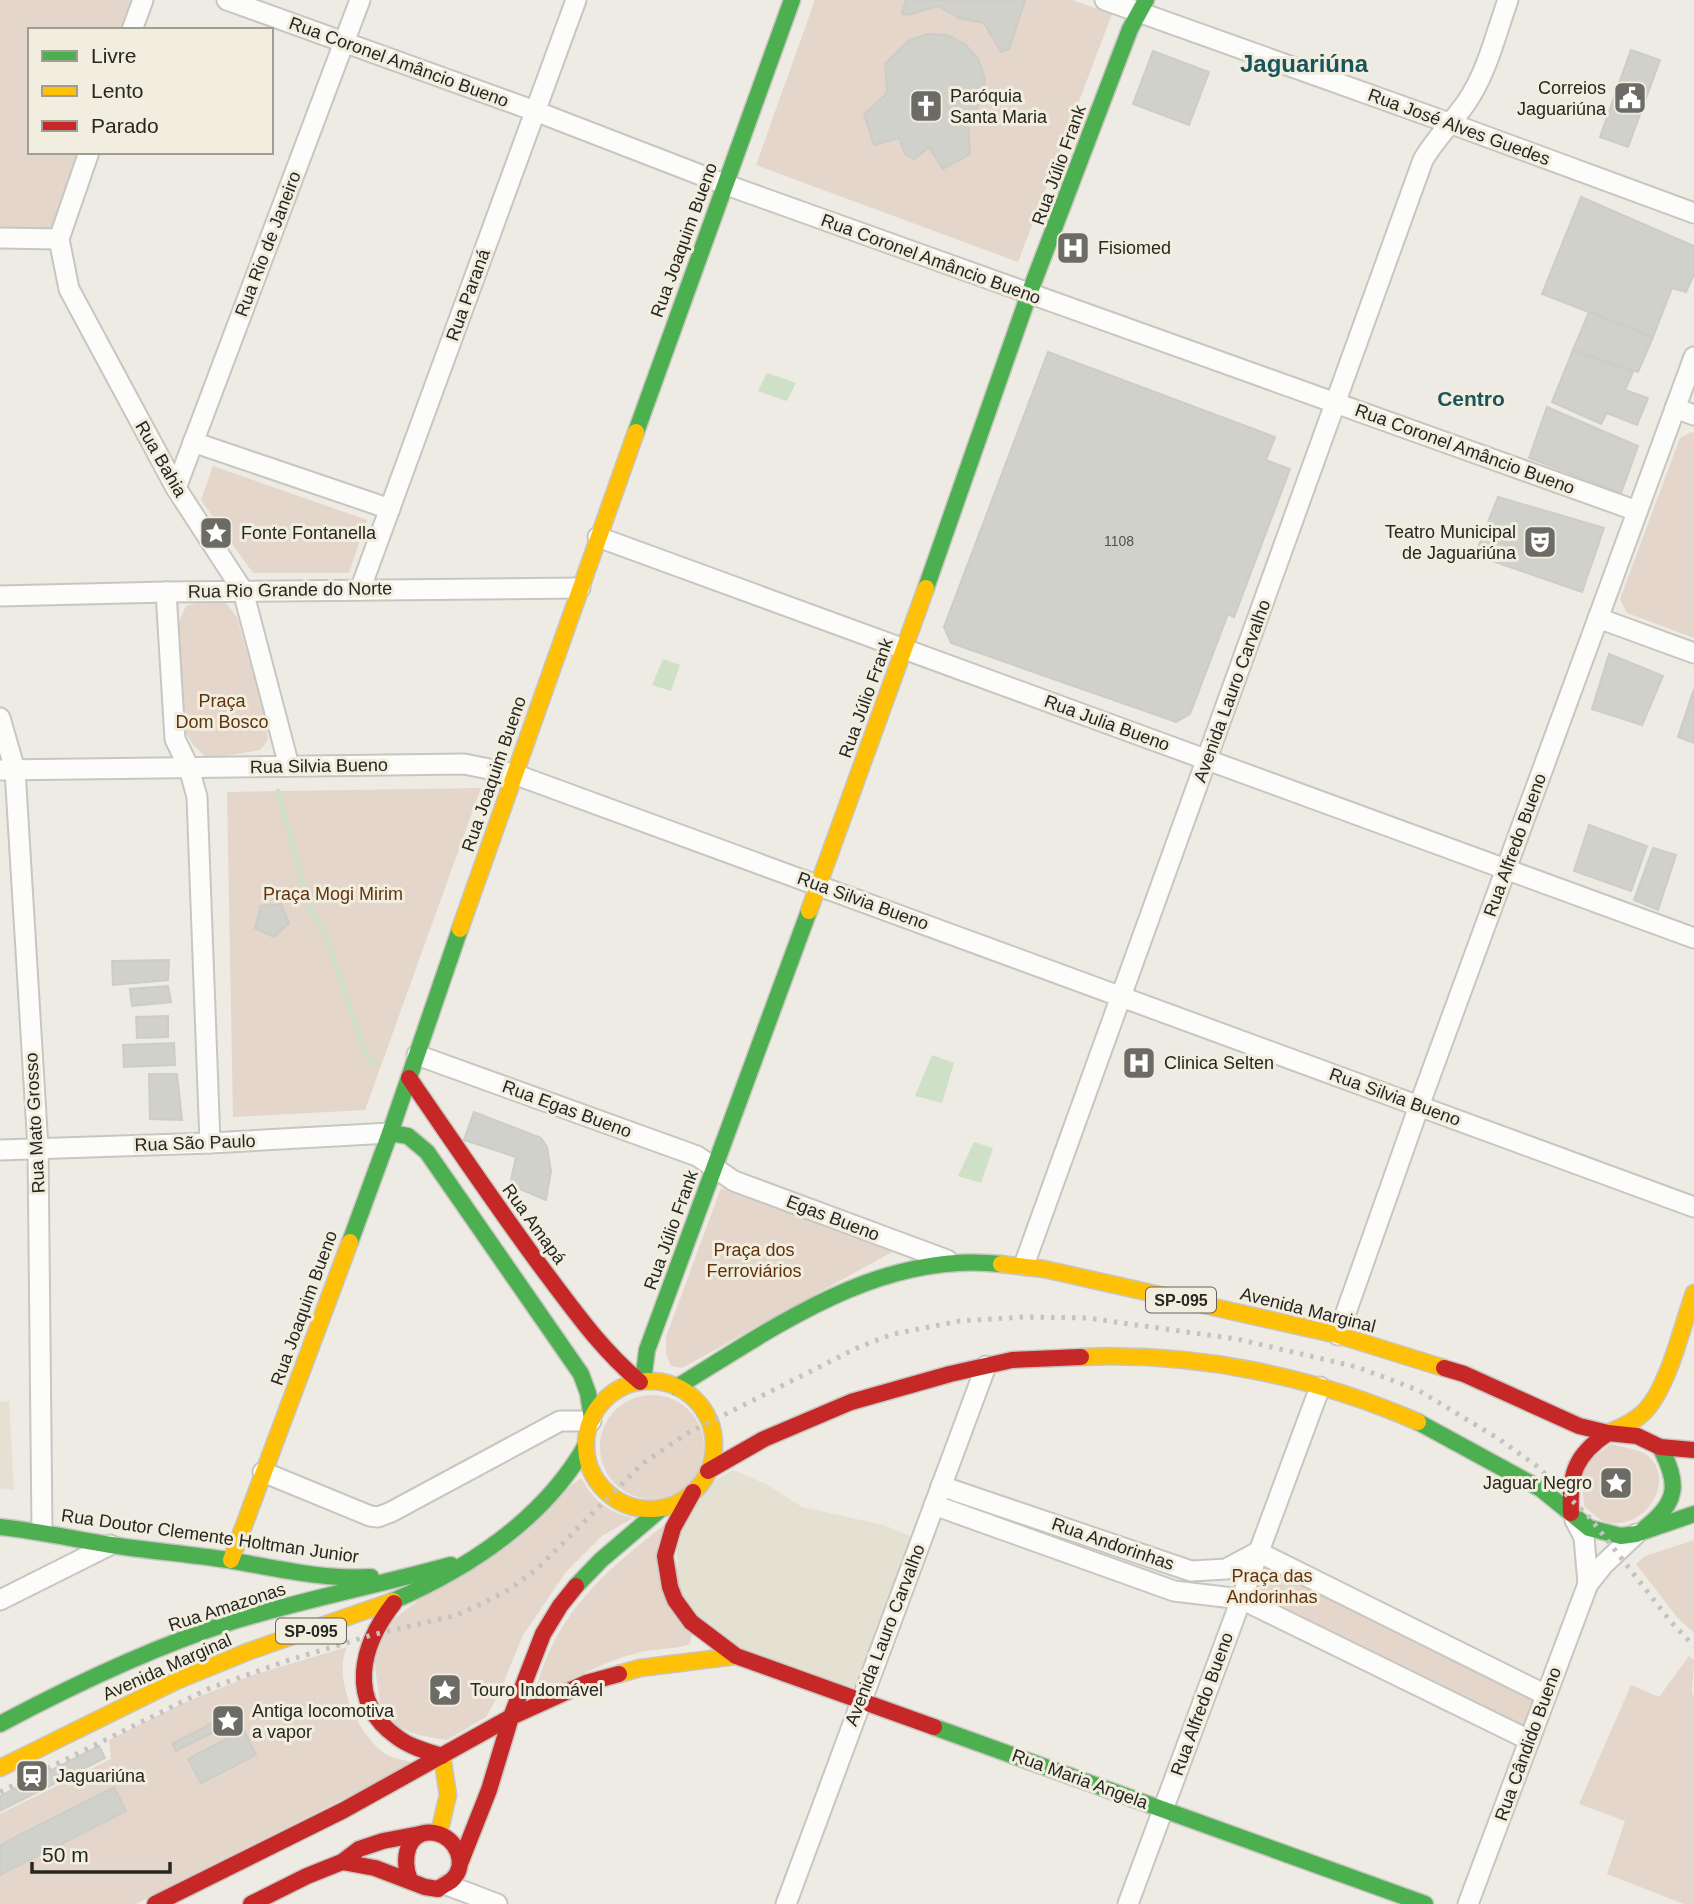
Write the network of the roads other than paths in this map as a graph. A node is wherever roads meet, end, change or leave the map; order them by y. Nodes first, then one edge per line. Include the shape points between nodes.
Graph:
1 (143, 0) edge
2 (227, 0) edge
3 (360, 0) edge
4 (576, 0) edge
5 (792, 0) edge
6 (1105, 0) edge
7 (1508, 0) edge
8 (1136, 10) edge
9 (133, 28) edge
10 (344, 43) junction
11 (535, 111) junction
12 (1450, 123) junction
13 (88, 154) edge
14 (724, 184) junction
15 (1694, 213) edge
16 (0, 238) edge
17 (59, 239) junction
18 (1029, 294) junction
19 (1694, 357) edge
20 (1336, 402) junction
21 (1675, 408) junction
22 (1694, 415) edge
23 (193, 442) junction
24 (176, 488) junction
25 (390, 509) junction
26 (1637, 511) junction
27 (598, 537) junction
28 (580, 588) junction
29 (360, 590) junction
30 (243, 591) junction
31 (166, 592) junction
32 (0, 596) edge
33 (1598, 618) junction
34 (905, 649) junction
35 (1694, 653) edge
36 (0, 718) edge
37 (1208, 760) junction
38 (289, 766) junction
39 (189, 768) junction
40 (8, 770) edge
41 (514, 774) junction
42 (1506, 869) junction
43 (819, 885) junction
44 (1694, 937) edge
45 (1120, 996) junction
46 (417, 1055) junction
47 (409, 1077) junction
48 (1419, 1106) junction
49 (390, 1133) junction
50 (210, 1143) junction
51 (38, 1148) junction
52 (0, 1150) edge
53 (715, 1167) junction
54 (1694, 1207) edge
55 (954, 1262) junction
56 (1024, 1265) junction
57 (1694, 1293) edge
58 (1338, 1335) junction
59 (986, 1366) junction
60 (641, 1382) junction
61 (677, 1387) junction
62 (1320, 1387) junction
63 (1658, 1389) junction
64 (591, 1420) junction
65 (1608, 1433) junction
66 (586, 1445) junction
67 (1660, 1447) junction
68 (1694, 1450) edge
69 (708, 1471) junction
70 (263, 1472) junction
71 (941, 1486) junction
72 (692, 1492) junction
73 (934, 1505) junction
74 (662, 1508) junction
75 (1571, 1513) junction
76 (1694, 1514) edge
77 (2, 1528) edge
78 (42, 1531) junction
79 (1636, 1534) junction
80 (110, 1545) junction
81 (1258, 1552) junction
82 (478, 1558) junction
83 (231, 1560) junction
84 (415, 1575) junction
85 (1588, 1584) junction
86 (1241, 1599) junction
87 (0, 1600) edge
88 (394, 1603) junction
89 (736, 1656) junction
90 (1546, 1695) junction
91 (860, 1701) junction
92 (511, 1717) junction
93 (0, 1724) edge
94 (1529, 1740) junction
95 (442, 1756) junction
96 (0, 1768) edge
97 (1163, 1809) junction
98 (439, 1833) junction
99 (420, 1834) junction
100 (461, 1861) junction
101 (342, 1862) junction
102 (410, 1880) junction
103 (447, 1885) junction
104 (155, 1904) edge
105 (251, 1904) edge
106 (497, 1904) edge
107 (786, 1904) edge
108 (1129, 1904) edge
109 (1425, 1904) edge
110 (1468, 1904) edge

1 - 9 street
2 - 10 street, Rua Coronel Amâncio Bueno
3 - 10 street, Rua Rio de Janeiro
4 - 11 street, Rua Paraná
5 - 14 main road, Rua Joaquim Bueno
6 - 8 street, Rua José Alves Guedes
7 - 12 street, Avenida Lauro Carvalho via 1479,78
8 - 12 street, Rua José Alves Guedes
8 - 18 main road, Rua Júlio Frank
10 - 11 street, Rua Coronel Amâncio Bueno
10 - 23 street, Rua Rio de Janeiro
11 - 14 street, Rua Coronel Amâncio Bueno
11 - 25 street, Rua Paraná
12 - 15 street, Rua José Alves Guedes
12 - 20 street, Avenida Lauro Carvalho via 1423,160
13 - 17 street
14 - 18 street, Rua Coronel Amâncio Bueno
14 - 27 main road, Rua Joaquim Bueno
16 - 17 street
17 - 24 street, Rua Bahia via 69,289
18 - 20 street, Rua Coronel Amâncio Bueno
18 - 34 main road, Rua Júlio Frank
19 - 21 street, Rua Alfredo Bueno
20 - 26 street, Rua Coronel Amâncio Bueno
20 - 37 street, Avenida Lauro Carvalho
21 - 22 street
21 - 26 street, Rua Alfredo Bueno
23 - 24 street, Rua Rio de Janeiro
23 - 25 street
24 - 30 street, Rua Bahia
25 - 29 street, Rua Paraná
26 - 33 street, Rua Alfredo Bueno
27 - 28 main road, Rua Joaquim Bueno
27 - 34 street, Rua Julia Bueno
28 - 29 street, Rua Rio Grande do Norte
28 - 41 main road, Rua Joaquim Bueno
29 - 30 street, Rua Rio Grande do Norte
30 - 31 street, Rua Rio Grande do Norte
30 - 38 street, Rua Bahia
31 - 32 street, Rua Rio Grande do Norte
31 - 39 street via 174,739
33 - 35 street
33 - 42 street, Rua Alfredo Bueno
34 - 37 street, Rua Julia Bueno
34 - 43 main road, Rua Júlio Frank
36 - 40 street, Rua Mato Grosso
37 - 42 street, Rua Julia Bueno
37 - 45 street, Avenida Lauro Carvalho
38 - 39 street, Rua Silvia Bueno
38 - 41 street, Rua Silvia Bueno via 464,764
39 - 40 street, Rua Silvia Bueno
39 - 50 street via 197,797
40 - 51 street, Rua Mato Grosso
41 - 43 street, Rua Silvia Bueno
41 - 46 main road, Rua Joaquim Bueno
42 - 44 street, Rua Julia Bueno
42 - 48 street, Rua Alfredo Bueno
43 - 45 street, Rua Silvia Bueno
43 - 53 main road, Rua Júlio Frank
45 - 48 street, Rua Silvia Bueno
45 - 56 street, Avenida Lauro Carvalho
46 - 47 main road, Rua Joaquim Bueno
46 - 53 street, Rua Egas Bueno via 697,1156
47 - 49 main road, Rua Joaquim Bueno
47 - 60 main road, Rua Amapá via 592,1335
48 - 54 street, Rua Silvia Bueno
48 - 58 street, Rua Alfredo Bueno
49 - 50 street, Rua São Paulo
49 - 64 main road via 408,1136 427,1152 581,1374
49 - 70 main road, Rua Joaquim Bueno
50 - 51 street, Rua São Paulo
51 - 52 street, Rua São Paulo
51 - 78 street, Rua Mato Grosso
53 - 55 street, Egas Bueno via 734,1181
53 - 60 main road, Rua Júlio Frank via 647,1350
55 - 56 main road, Avenida Marginal / SP-095
55 - 61 main road, Avenida Marginal / SP-095 via 845,1290
56 - 58 main road, Avenida Marginal / SP-095
57 - 63 main road
58 - 65 main road, Avenida Marginal / SP-095 via 1464,1374 1579,1426
59 - 62 main road via 1012,1360 1170,1358 1243,1368
59 - 69 main road via 851,1402 764,1439
59 - 71 street, Avenida Lauro Carvalho
60 - 61 main road
60 - 64 main road, SP-095 via 611,1394
61 - 69 main road via 700,1406 709,1421 713,1455
62 - 75 main road via 1435,1430 1541,1489
62 - 81 street, Rua Alfredo Bueno
63 - 65 main road via 1632,1422
63 - 67 main road via 1654,1432
64 - 66 main road, SP-095
64 - 70 street via 560,1421 378,1517
65 - 67 main road, Avenida Marginal / SP-095 via 1637,1436
65 - 75 main road via 1592,1443 1576,1465 1569,1489
66 - 74 main road, SP-095 via 593,1474 617,1500 634,1507
66 - 82 main road, Avenida Marginal / SP-095 via 576,1465 526,1521
67 - 68 main road, Avenida Marginal / SP-095
67 - 79 main road via 1674,1477 1674,1494 1656,1521
69 - 72 main road
70 - 83 main road, Rua Joaquim Bueno
71 - 73 street, Avenida Lauro Carvalho
71 - 81 street, Rua Andorinhas via 1191,1571 1226,1569
72 - 74 main road
72 - 89 main road, Rua Maria Angela via 665,1553 667,1582 678,1608 701,1633
73 - 86 street, Rua Andorinhas via 1174,1591
73 - 91 street, Avenida Lauro Carvalho
74 - 92 main road via 610,1551 569,1594 527,1669
75 - 79 main road via 1589,1528
75 - 85 street, Rua Cândido Bueno via 1584,1537
76 - 79 main road
77 - 78 main road, Rua Doutor Clemente Holtman Junior
78 - 80 main road, Rua Doutor Clemente Holtman Junior
79 - 85 street, Rua Cândido Bueno
80 - 83 main road, Rua Doutor Clemente Holtman Junior
80 - 87 street
81 - 86 street, Rua Alfredo Bueno
81 - 90 street
82 - 84 main road, Rua Amazonas
82 - 88 main road, Avenida Marginal / SP-095
83 - 84 main road, Rua Doutor Clemente Holtman Junior via 352,1578
84 - 93 main road, Rua Amazonas via 234,1622 159,1649
85 - 90 street, Rua Cândido Bueno
86 - 94 street, Rua Andorinhas
86 - 97 street, Rua Alfredo Bueno
88 - 95 main road via 367,1647 362,1680 366,1699 397,1737
88 - 96 main road, Avenida Marginal / SP-095 via 199,1670
89 - 91 main road, Rua Maria Angela
89 - 92 main road, Rua Maria Angela via 640,1668 586,1684
90 - 94 street, Rua Cândido Bueno
91 - 97 main road, Rua Maria Angela
91 - 107 street, Avenida Lauro Carvalho
92 - 95 main road
92 - 100 main road via 477,1826
94 - 110 street, Rua Cândido Bueno
95 - 98 main road via 448,1805
95 - 104 main road
97 - 108 street, Rua Alfredo Bueno
97 - 109 main road, Rua Maria Angela
98 - 99 main road
98 - 100 main road via 452,1840
99 - 101 main road via 359,1849
99 - 102 main road via 405,1852 404,1867
100 - 103 main road
101 - 102 main road via 364,1864
101 - 105 main road
102 - 103 main road via 428,1889
103 - 106 street

